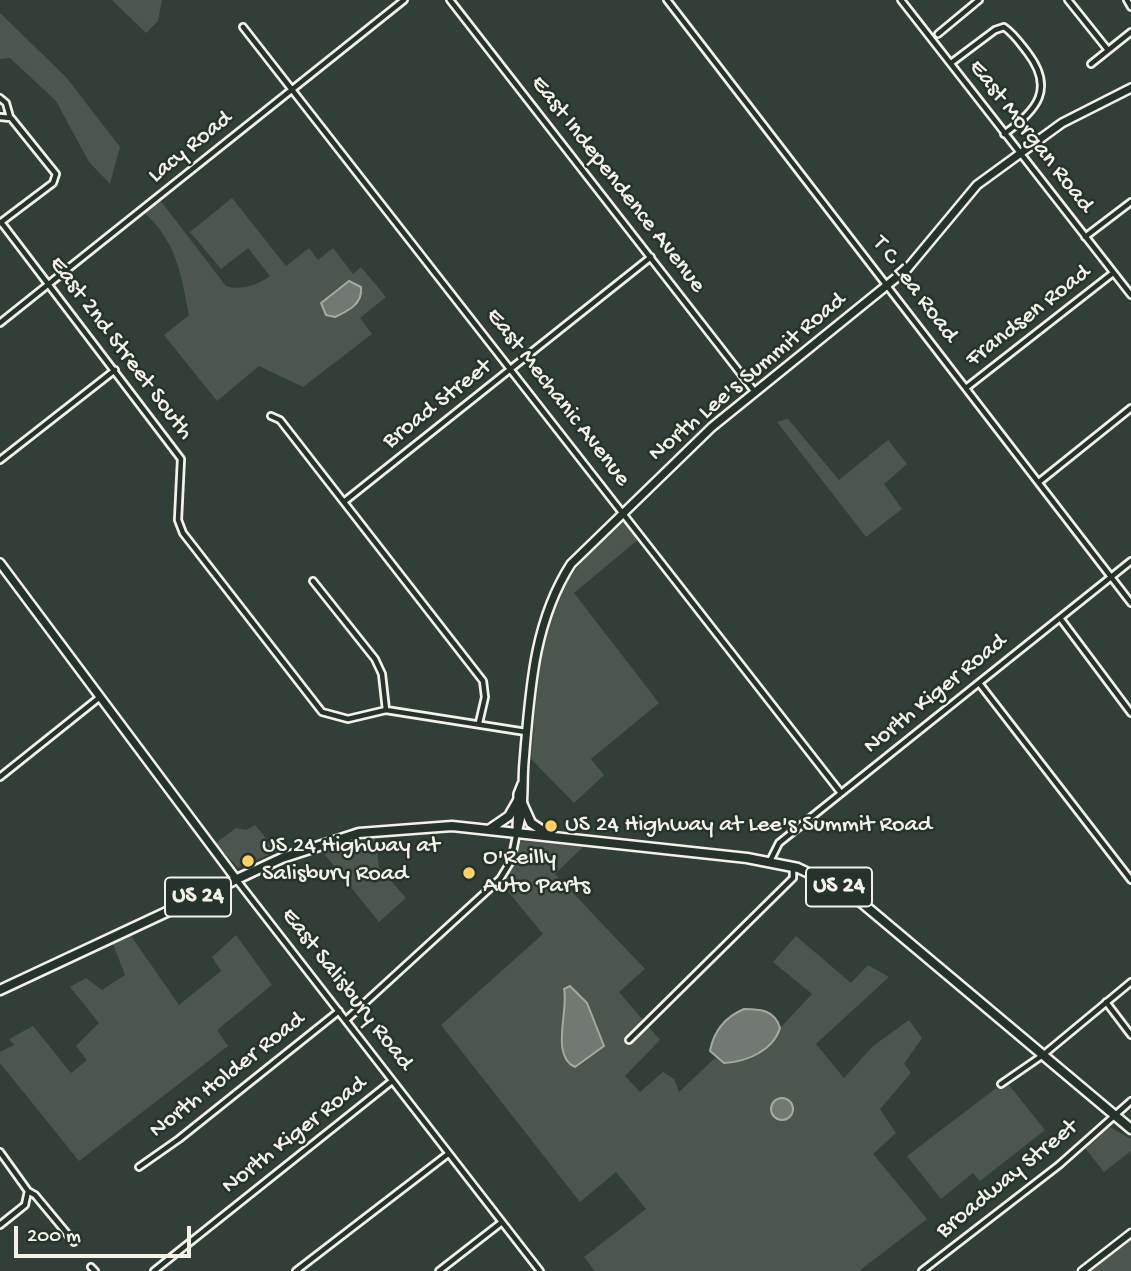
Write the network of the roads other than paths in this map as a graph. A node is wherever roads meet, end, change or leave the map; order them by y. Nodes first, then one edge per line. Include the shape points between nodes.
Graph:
1 (404, 0) edge
2 (450, 0) edge
3 (667, 0) edge
4 (901, 0) edge
5 (979, 0) edge
6 (1068, 0) edge
7 (1127, 0) edge
8 (1131, 7) edge
9 (243, 27) dead end
10 (1131, 32) edge
11 (938, 34) dead end
12 (1108, 50) junction
13 (951, 63) junction
14 (1091, 64) dead end
15 (293, 88) junction
16 (1131, 88) edge
17 (0, 98) edge
18 (5, 117) edge
19 (1004, 134) junction
20 (1018, 152) junction
21 (1131, 202) edge
22 (1, 223) edge
23 (1086, 237) junction
24 (651, 257) junction
25 (1113, 273) junction
26 (50, 283) junction
27 (888, 286) junction
28 (1131, 295) edge
29 (0, 323) edge
30 (512, 369) junction
31 (115, 370) junction
32 (966, 388) junction
33 (755, 392) junction
34 (1131, 408) edge
35 (271, 416) dead end
36 (0, 460) edge
37 (1039, 483) junction
38 (345, 501) junction
39 (624, 511) junction
40 (1131, 561) edge
41 (0, 562) edge
42 (1111, 577) junction
43 (313, 581) dead end
44 (1131, 603) edge
45 (1060, 618) junction
46 (979, 683) junction
47 (100, 697) junction
48 (386, 710) junction
49 (1131, 712) edge
50 (479, 723) junction
51 (527, 732) junction
52 (0, 777) edge
53 (841, 793) junction
54 (520, 803) junction
55 (490, 829) junction
56 (517, 831) junction
57 (548, 835) junction
58 (770, 861) junction
59 (793, 867) junction
60 (236, 879) junction
61 (1131, 880) edge
62 (1131, 982) edge
63 (0, 990) edge
64 (1106, 1002) junction
65 (339, 1011) junction
66 (345, 1020) junction
67 (1131, 1035) edge
68 (629, 1040) dead end
69 (1043, 1055) junction
70 (392, 1081) junction
71 (1000, 1084) dead end
72 (1131, 1101) edge
73 (1115, 1115) junction
74 (1131, 1129) edge
75 (0, 1152) edge
76 (448, 1154) junction
77 (139, 1167) dead end
78 (28, 1191) junction
79 (502, 1222) junction
80 (0, 1225) edge
81 (1131, 1233) edge
82 (74, 1242) dead end
83 (154, 1271) edge
84 (296, 1271) edge
85 (439, 1271) edge
86 (540, 1271) edge
87 (922, 1271) edge
88 (1082, 1271) edge

1 - 15 street, Lacy Road
2 - 24 street, East Independence Avenue
3 - 27 street, T C Lea Road
4 - 13 street, East Morgan Road
5 - 11 street
6 - 12 street
7 - 8 street
9 - 15 street, East Mechanic Avenue
10 - 12 street
12 - 14 street
13 - 19 street, East Morgan Road
13 - 19 street via 1004,27 1035,63 1043,81 1041,93 1018,124
15 - 26 street, Lacy Road
15 - 30 street, East Mechanic Avenue
16 - 20 main road, North Lee's Summit Road via 1062,123
17 - 18 street via 6,103
18 - 22 street via 56,176
19 - 20 street, East Morgan Road
20 - 23 street, East Morgan Road
20 - 27 main road, North Lee's Summit Road via 966,195 924,251
21 - 23 street, Frandsen Road
22 - 26 street, East 2nd Street South
23 - 25 street, East Morgan Road
24 - 30 street, Broad Street
24 - 33 street, East Independence Avenue
25 - 28 street, East Morgan Road
25 - 32 street, Frandsen Road
26 - 29 street, Lacy Road
26 - 31 street, East 2nd Street South
27 - 32 street, T C Lea Road
27 - 33 main road, North Lee's Summit Road
30 - 38 street, Broad Street
30 - 39 street, East Mechanic Avenue
31 - 36 street
31 - 48 street, East 2nd Street South via 181,459 178,520 183,533 322,712 348,719
32 - 37 street, T C Lea Road
33 - 39 main road, North Lee's Summit Road
34 - 37 street
35 - 38 street via 280,420
37 - 42 street, T C Lea Road
38 - 50 street via 483,681 485,697
39 - 51 main road, North Lee's Summit Road via 587,545 556,587 540,631
39 - 53 street, East Mechanic Avenue
40 - 42 street, North Kiger Road
41 - 47 main road, East Salisbury Road
42 - 44 street, T C Lea Road
42 - 45 street, North Kiger Road
43 - 48 street via 375,659 382,674
45 - 46 street, North Kiger Road
45 - 49 street
46 - 53 street, North Kiger Road
46 - 61 street
47 - 52 street
47 - 60 main road, East Salisbury Road
48 - 50 street, East 2nd Street South
50 - 51 street, East 2nd Street South
51 - 54 main road, North Lee's Summit Road
53 - 58 street, North Kiger Road via 779,843
54 - 55 main road
54 - 56 main road, North Lee's Summit Road
54 - 57 main road via 531,823
55 - 56 main road, US 24
55 - 60 main road, US 24 via 434,825 359,833 307,848
56 - 57 main road, US 24
56 - 66 street, North Holder Road via 511,860 497,883
57 - 58 main road, US 24
58 - 59 main road, US 24
59 - 68 street via 793,878
59 - 69 main road, US 24 via 827,880 862,903
60 - 63 main road, US 24
60 - 65 street, East Salisbury Road
62 - 64 street
64 - 67 street
64 - 69 street
65 - 66 street, East Salisbury Road
65 - 77 street, North Holder Road
66 - 70 street, East Salisbury Road
69 - 71 street
69 - 73 main road, US 24
70 - 76 street, East Salisbury Road
70 - 83 street, North Kiger Road
72 - 73 street, Broadway Street
73 - 74 main road, US 24
73 - 87 street, Broadway Street via 1059,1165
75 - 78 street
76 - 79 street, East Salisbury Road
76 - 84 street
78 - 80 street via 22,1208
78 - 82 street
79 - 85 street
79 - 86 street, East Salisbury Road
81 - 88 street

